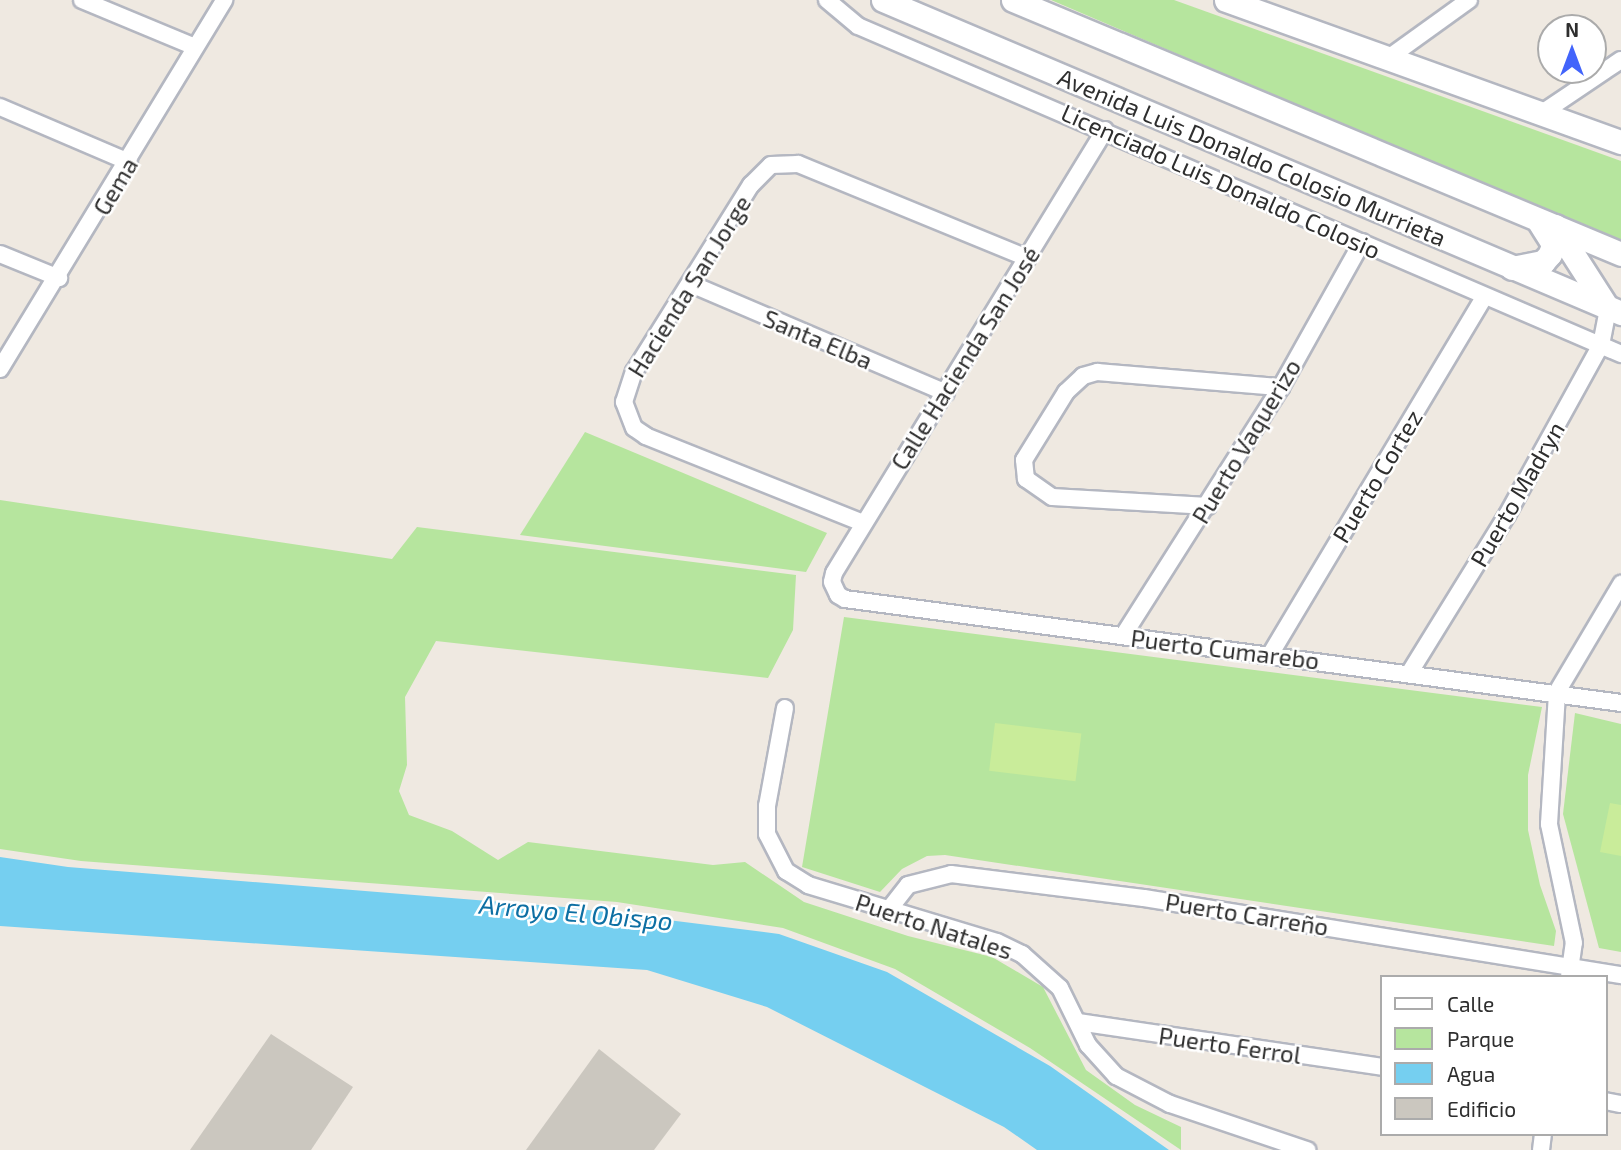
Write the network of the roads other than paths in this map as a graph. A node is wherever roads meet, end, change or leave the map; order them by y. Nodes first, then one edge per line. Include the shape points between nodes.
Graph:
1 (82, 0) edge
2 (224, 0) edge
3 (827, 0) edge
4 (883, 0) edge
5 (1013, 0) edge
6 (1226, 0) edge
7 (1469, 0) edge
8 (1269, 7) edge
9 (195, 47) junction
10 (1391, 56) junction
11 (1621, 60) edge
12 (0, 107) edge
13 (1542, 113) junction
14 (1105, 130) junction
15 (1621, 142) edge
16 (129, 162) junction
17 (1545, 222) junction
18 (1362, 242) junction
19 (0, 254) edge
20 (1621, 257) edge
21 (1027, 258) junction
22 (1509, 268) junction
23 (58, 278) junction
24 (691, 284) junction
25 (1484, 297) junction
26 (1605, 304) edge
27 (1601, 345) junction
28 (1621, 354) edge
29 (0, 369) edge
30 (1281, 387) junction
31 (946, 393) junction
32 (1208, 506) junction
33 (863, 523) junction
34 (1621, 584) edge
35 (833, 589) joint
36 (1122, 636) junction
37 (1270, 655) junction
38 (1410, 672) junction
39 (1557, 692) junction
40 (1621, 703) edge
41 (785, 708) dead end
42 (887, 912) junction
43 (1569, 972) edge
44 (1621, 975) edge
45 (1078, 1022) junction
46 (1380, 1067) edge
47 (1307, 1150) edge

1 - 9 street
2 - 9 street, Gema
3 - 14 street, Licenciado Luis Donaldo Colosio via 858,26
4 - 22 main road, Avenida Luis Donaldo Colosio Murrieta
5 - 17 main road
6 - 8 main road
7 - 10 street
8 - 10 main road
9 - 16 street, Gema
10 - 13 main road
11 - 13 street
12 - 16 street
13 - 15 main road
14 - 18 street, Licenciado Luis Donaldo Colosio
14 - 21 street, Calle Hacienda San José
16 - 23 street, Gema
17 - 20 main road
17 - 22 main road via 1550,254 1532,266
17 - 26 main road
18 - 25 street, Licenciado Luis Donaldo Colosio
18 - 30 street, Puerto Vaquerizo
19 - 23 street
20 - 26 main road via 1604,265
21 - 24 street, Hacienda San Jorge via 797,164 771,165 751,185
21 - 31 street, Calle Hacienda San José
22 - 26 main road, Avenida Luis Donaldo Colosio Murrieta
23 - 29 street, Gema
24 - 31 street, Santa Elba
24 - 33 street, Hacienda San Jorge via 628,385 627,414 646,436
25 - 27 street, Licenciado Luis Donaldo Colosio
25 - 37 street, Puerto Cortez
26 - 27 street, Puerto Madryn
27 - 28 street, Licenciado Luis Donaldo Colosio
27 - 38 street, Puerto Madryn via 1507,515
30 - 32 street, Puerto Vaquerizo
30 - 32 street via 1097,372 1083,376 1066,392 1024,460 1026,479 1052,496
31 - 33 street, Calle Hacienda San José
32 - 36 street, Puerto Vaquerizo
33 - 35 street, Calle Hacienda San José via 834,573
34 - 39 street
35 - 36 street, Puerto Cumarebo via 845,599
36 - 37 street, Puerto Cumarebo
37 - 38 street, Puerto Cumarebo
38 - 39 street, Puerto Cumarebo
39 - 40 street, Puerto Cumarebo
39 - 43 street via 1549,824 1574,943
41 - 42 street, Puerto Natales via 767,806 767,834 773,853 786,872 808,885
42 - 43 street, Puerto Carreño via 908,885 951,874 1169,902
42 - 45 street, Puerto Natales via 973,934 1022,954 1060,988
43 - 44 street, Puerto Carreño
45 - 46 street, Puerto Ferrol
45 - 47 street, Puerto Natales via 1098,1060 1140,1091

